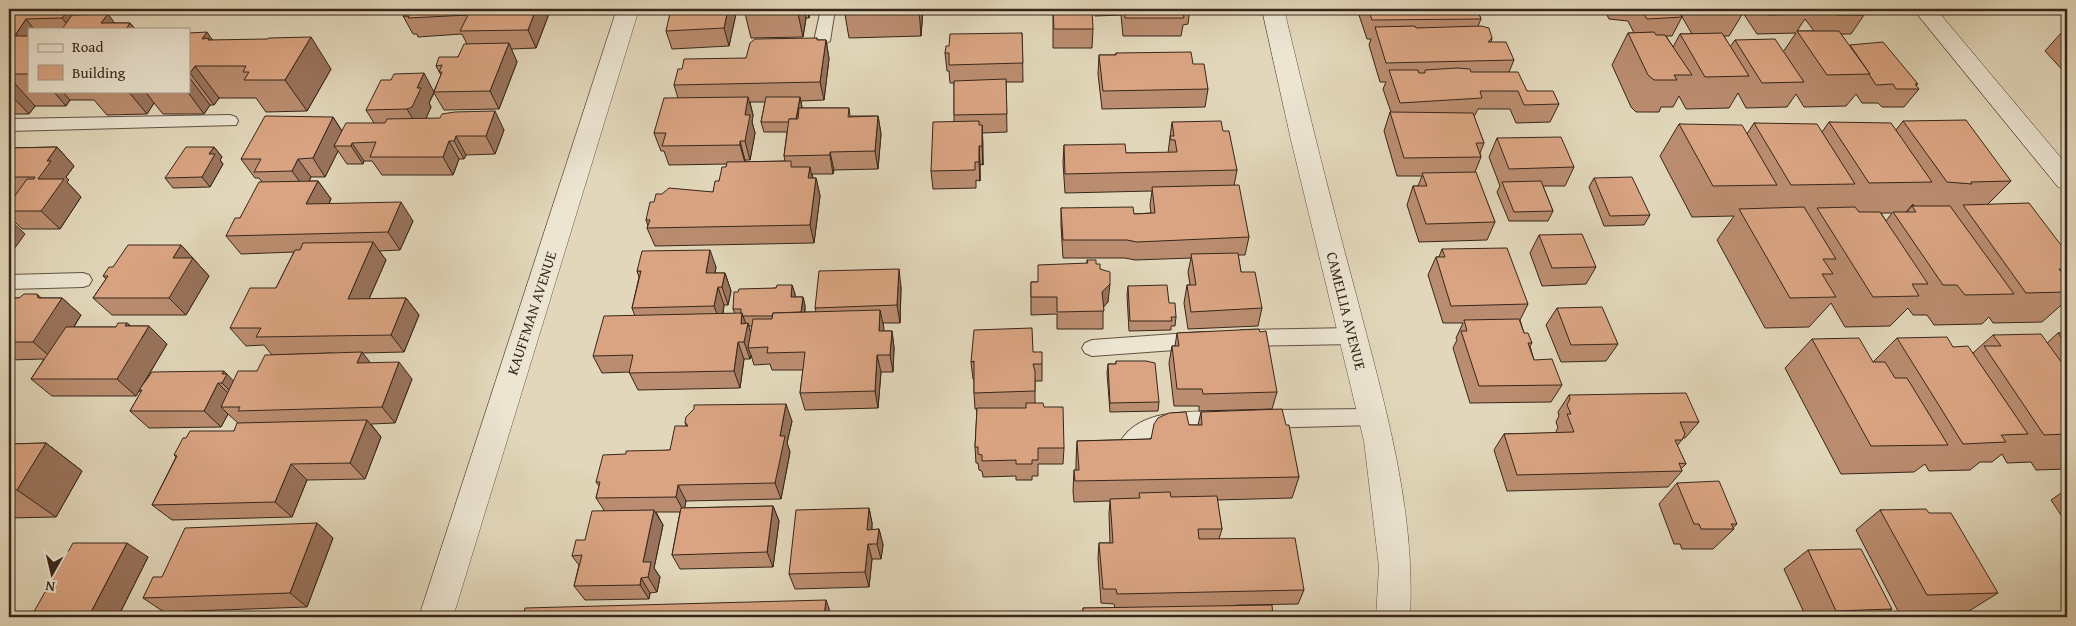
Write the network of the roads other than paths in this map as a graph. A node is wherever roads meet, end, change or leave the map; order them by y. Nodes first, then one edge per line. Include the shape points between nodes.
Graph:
1 (628, 9) edge
2 (828, 9) edge
3 (1273, 9) edge
4 (1924, 9) edge
5 (822, 41) edge
6 (230, 121) dead end
7 (9, 125) edge
8 (2067, 181) edge
9 (84, 280) dead end
10 (9, 282) edge
11 (1353, 336) junction
12 (1092, 348) dead end
13 (1373, 416) junction
14 (1128, 446) edge
15 (436, 617) edge
16 (1394, 617) edge

1 - 15 street, KAUFFMAN AVENUE
2 - 5 lane
3 - 11 street, CAMELLIA AVENUE
4 - 8 street
6 - 7 lane
9 - 10 lane
11 - 12 lane via 1260,337
11 - 13 street, CAMELLIA AVENUE
13 - 14 lane via 1179,422 1149,427
13 - 16 street, CAMELLIA AVENUE via 1395,567

